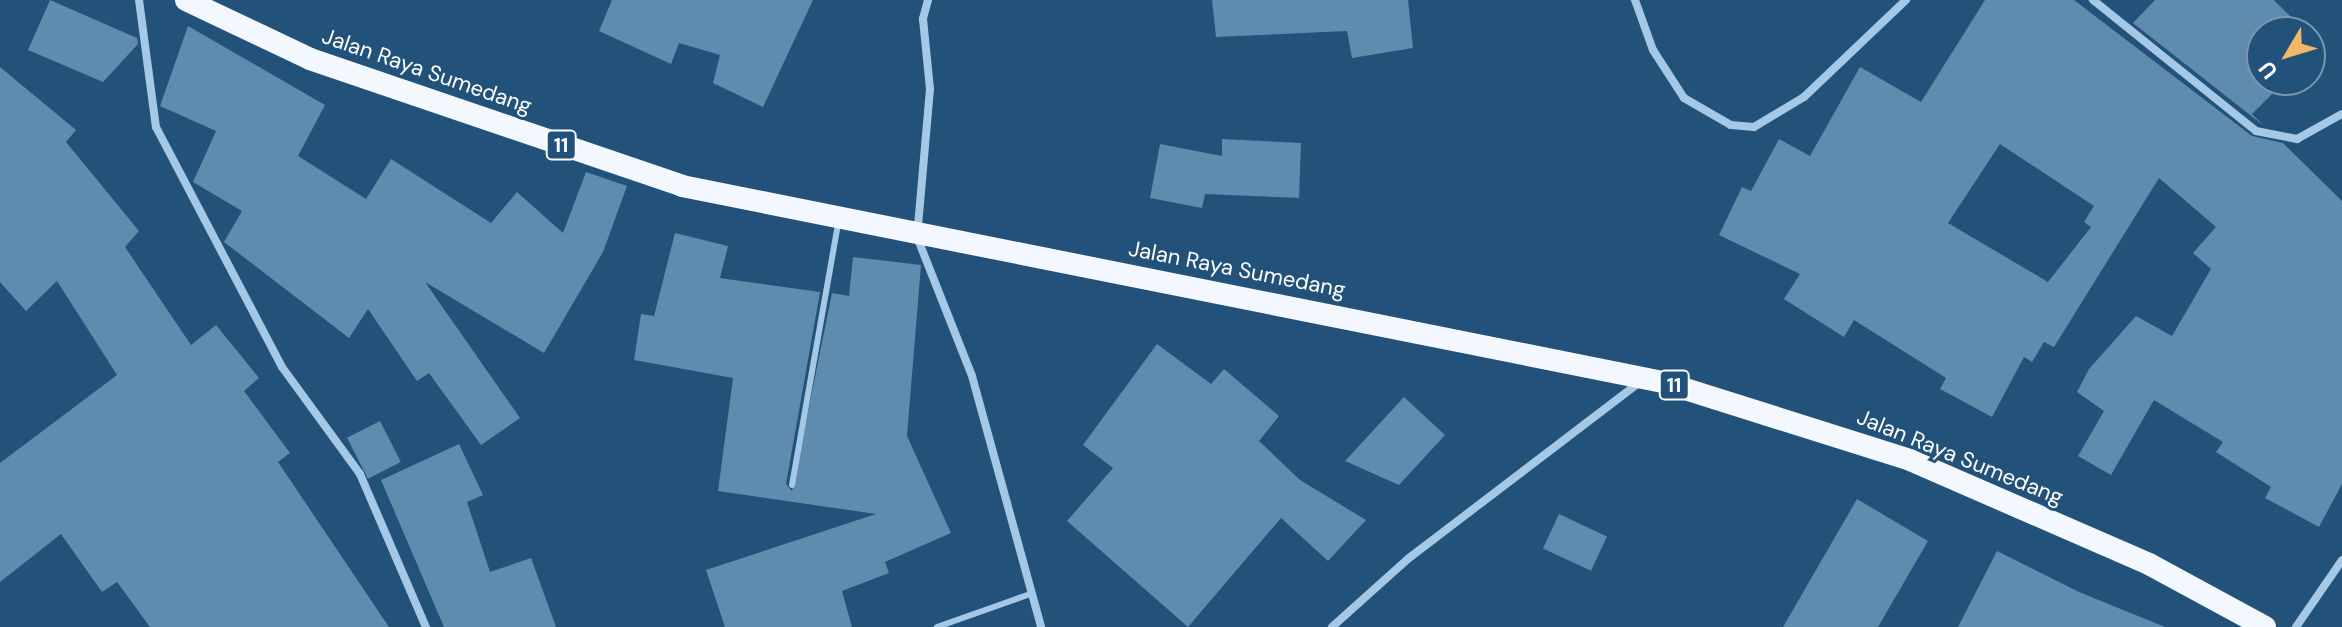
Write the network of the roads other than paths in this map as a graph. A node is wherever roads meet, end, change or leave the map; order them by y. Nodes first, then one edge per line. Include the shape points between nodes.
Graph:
1 (139, 0) edge
2 (186, 0) edge
3 (928, 0) edge
4 (1635, 0) edge
5 (1906, 0) edge
6 (2093, 0) edge
7 (2340, 119) edge
8 (838, 223) junction
9 (917, 237) junction
10 (1644, 379) junction
11 (792, 485) dead end
12 (2342, 560) edge
13 (1030, 594) junction
14 (426, 627) edge
15 (937, 627) edge
16 (1041, 627) edge
17 (1332, 627) edge
18 (2265, 627) edge
19 (2296, 627) edge

1 - 14 street via 162,141 282,367 360,474
2 - 8 highway, Jalan Raya Sumedang / 11 via 310,59 682,186
3 - 9 street via 923,19 930,89
4 - 5 street via 1653,50 1684,98 1731,125 1754,127 1804,97
6 - 7 street via 2256,131 2297,139
8 - 9 highway, Jalan Raya Sumedang / 11
8 - 11 lane
9 - 10 highway, Jalan Raya Sumedang / 11
9 - 13 street via 972,376
10 - 17 street via 1409,558
10 - 18 highway, Jalan Raya Sumedang / 11 via 1910,460 2149,564
12 - 19 street
13 - 15 lane
13 - 16 street

